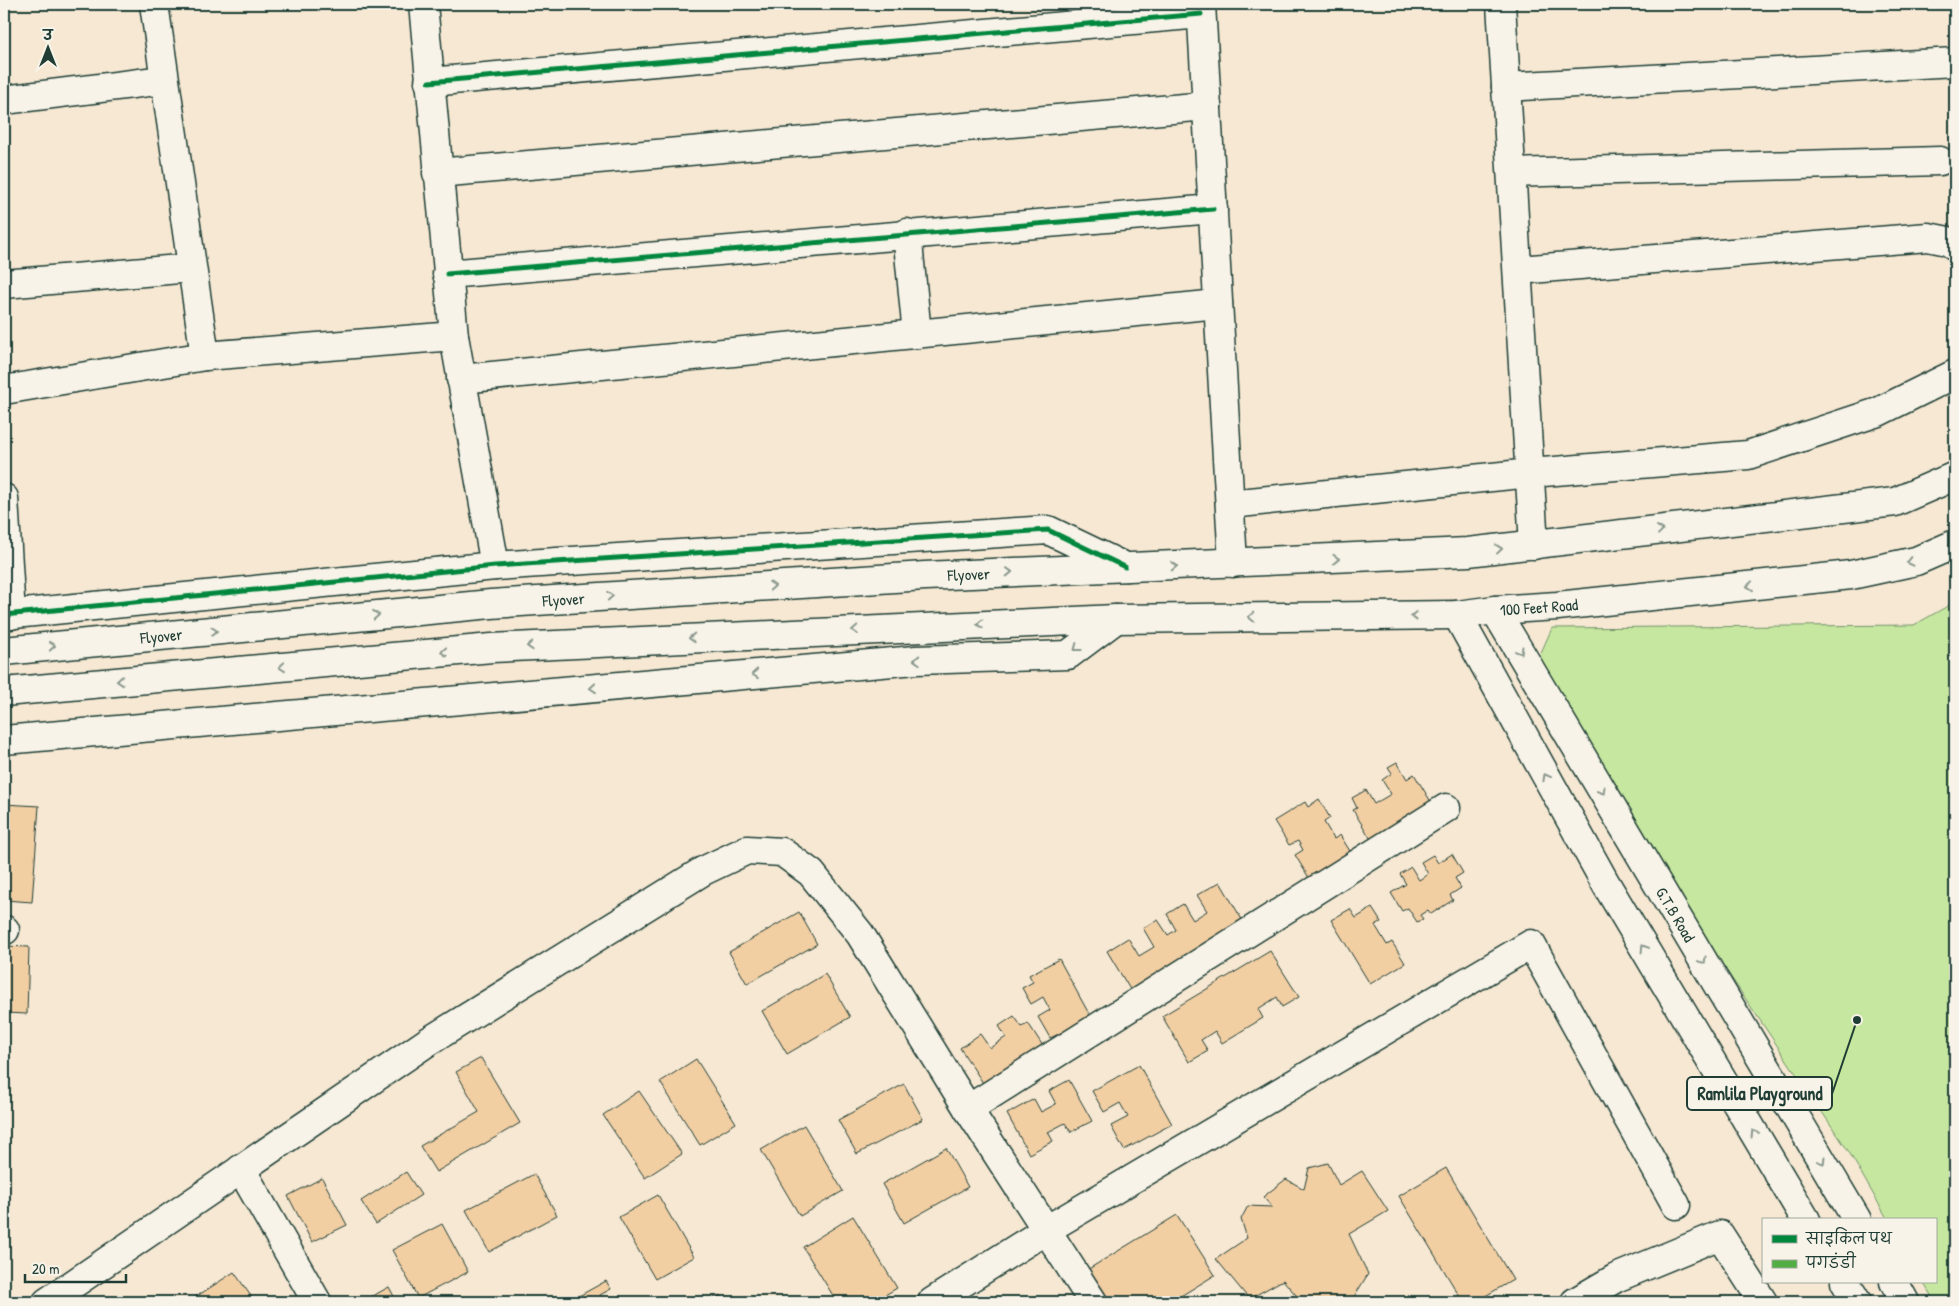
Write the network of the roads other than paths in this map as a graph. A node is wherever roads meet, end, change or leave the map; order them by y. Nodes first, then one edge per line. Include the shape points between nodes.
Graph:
1 (154, 4) edge
2 (423, 4) edge
3 (1501, 4) edge
4 (1201, 9) edge
5 (1955, 62) edge
6 (164, 80) junction
7 (430, 82) junction
8 (1506, 86) junction
9 (4, 100) edge
10 (1207, 106) junction
11 (1940, 161) dead end
12 (437, 173) junction
13 (1512, 173) junction
14 (1213, 209) junction
15 (908, 234) junction
16 (1955, 246) edge
17 (191, 268) junction
18 (1518, 270) junction
19 (447, 274) junction
20 (4, 284) edge
21 (1218, 304) junction
22 (917, 334) junction
23 (454, 336) junction
24 (205, 356) junction
25 (1955, 374) edge
26 (461, 379) junction
27 (4, 390) edge
28 (1531, 473) junction
29 (1955, 476) edge
30 (4, 498) edge
31 (1230, 504) junction
32 (1955, 544) edge
33 (1534, 545) junction
34 (1233, 563) junction
35 (496, 566) junction
36 (1125, 567) junction
37 (1495, 610) junction
38 (7, 615) edge
39 (1458, 615) junction
40 (1116, 618) junction
41 (4, 651) edge
42 (4, 692) edge
43 (4, 740) edge
44 (1446, 808) dead end
45 (968, 1109) junction
46 (1804, 1131) junction
47 (1768, 1156) junction
48 (241, 1169) junction
49 (1676, 1204) dead end
50 (1805, 1218) edge
51 (1856, 1218) edge
52 (1046, 1230) junction
53 (1846, 1284) edge
54 (1895, 1284) edge
55 (47, 1302) edge
56 (317, 1302) edge
57 (932, 1302) edge
58 (1092, 1302) edge
59 (1575, 1302) edge
60 (1763, 1302) edge
61 (1857, 1302) edge
62 (1905, 1302) edge

1 - 6 street
2 - 7 street
3 - 8 street
4 - 7 street
4 - 10 street
5 - 8 street
6 - 9 street
6 - 17 street
7 - 12 street
8 - 13 street
10 - 12 street
10 - 14 street
11 - 13 street
12 - 19 street
13 - 18 street
14 - 15 street
14 - 21 street
15 - 19 street
15 - 22 street
16 - 18 street via 1948,241 1928,237
17 - 20 street
17 - 24 street
18 - 28 street
19 - 23 street
21 - 22 street
21 - 31 street
22 - 26 street
23 - 24 street
23 - 26 street
24 - 27 street
25 - 28 street via 1878,412 1748,455
26 - 35 street
28 - 31 street
28 - 33 street
33 -> 29 street via 1895,502
30 - 38 street
31 - 34 street
32 -> 37 street, 100 Feet Road via 1916,560 1851,575
34 -> 33 street via 1468,552
36 -> 34 street
35 - 36 street via 1048,530
35 - 38 street
41 -> 36 street, Flyover via 492,604 925,576
37 - 39 street, 100 Feet Road
37 -> 46 street, G.T.B Road
39 -> 40 street, 100 Feet Road
47 -> 39 street via 1606,884
40 -> 42 street via 492,648
40 -> 43 street via 1068,655 916,660
44 - 45 street
45 - 48 street via 860,934 811,873 782,852 747,850 704,871 426,1043
45 - 52 street
46 - 47 street
46 -> 51 street, G.T.B Road
47 - 50 street
48 - 55 street
48 - 56 street
49 - 52 street via 1531,944
52 - 57 street
52 - 58 street
53 - 61 street
54 - 62 street
59 - 60 street via 1616,1278 1720,1236

